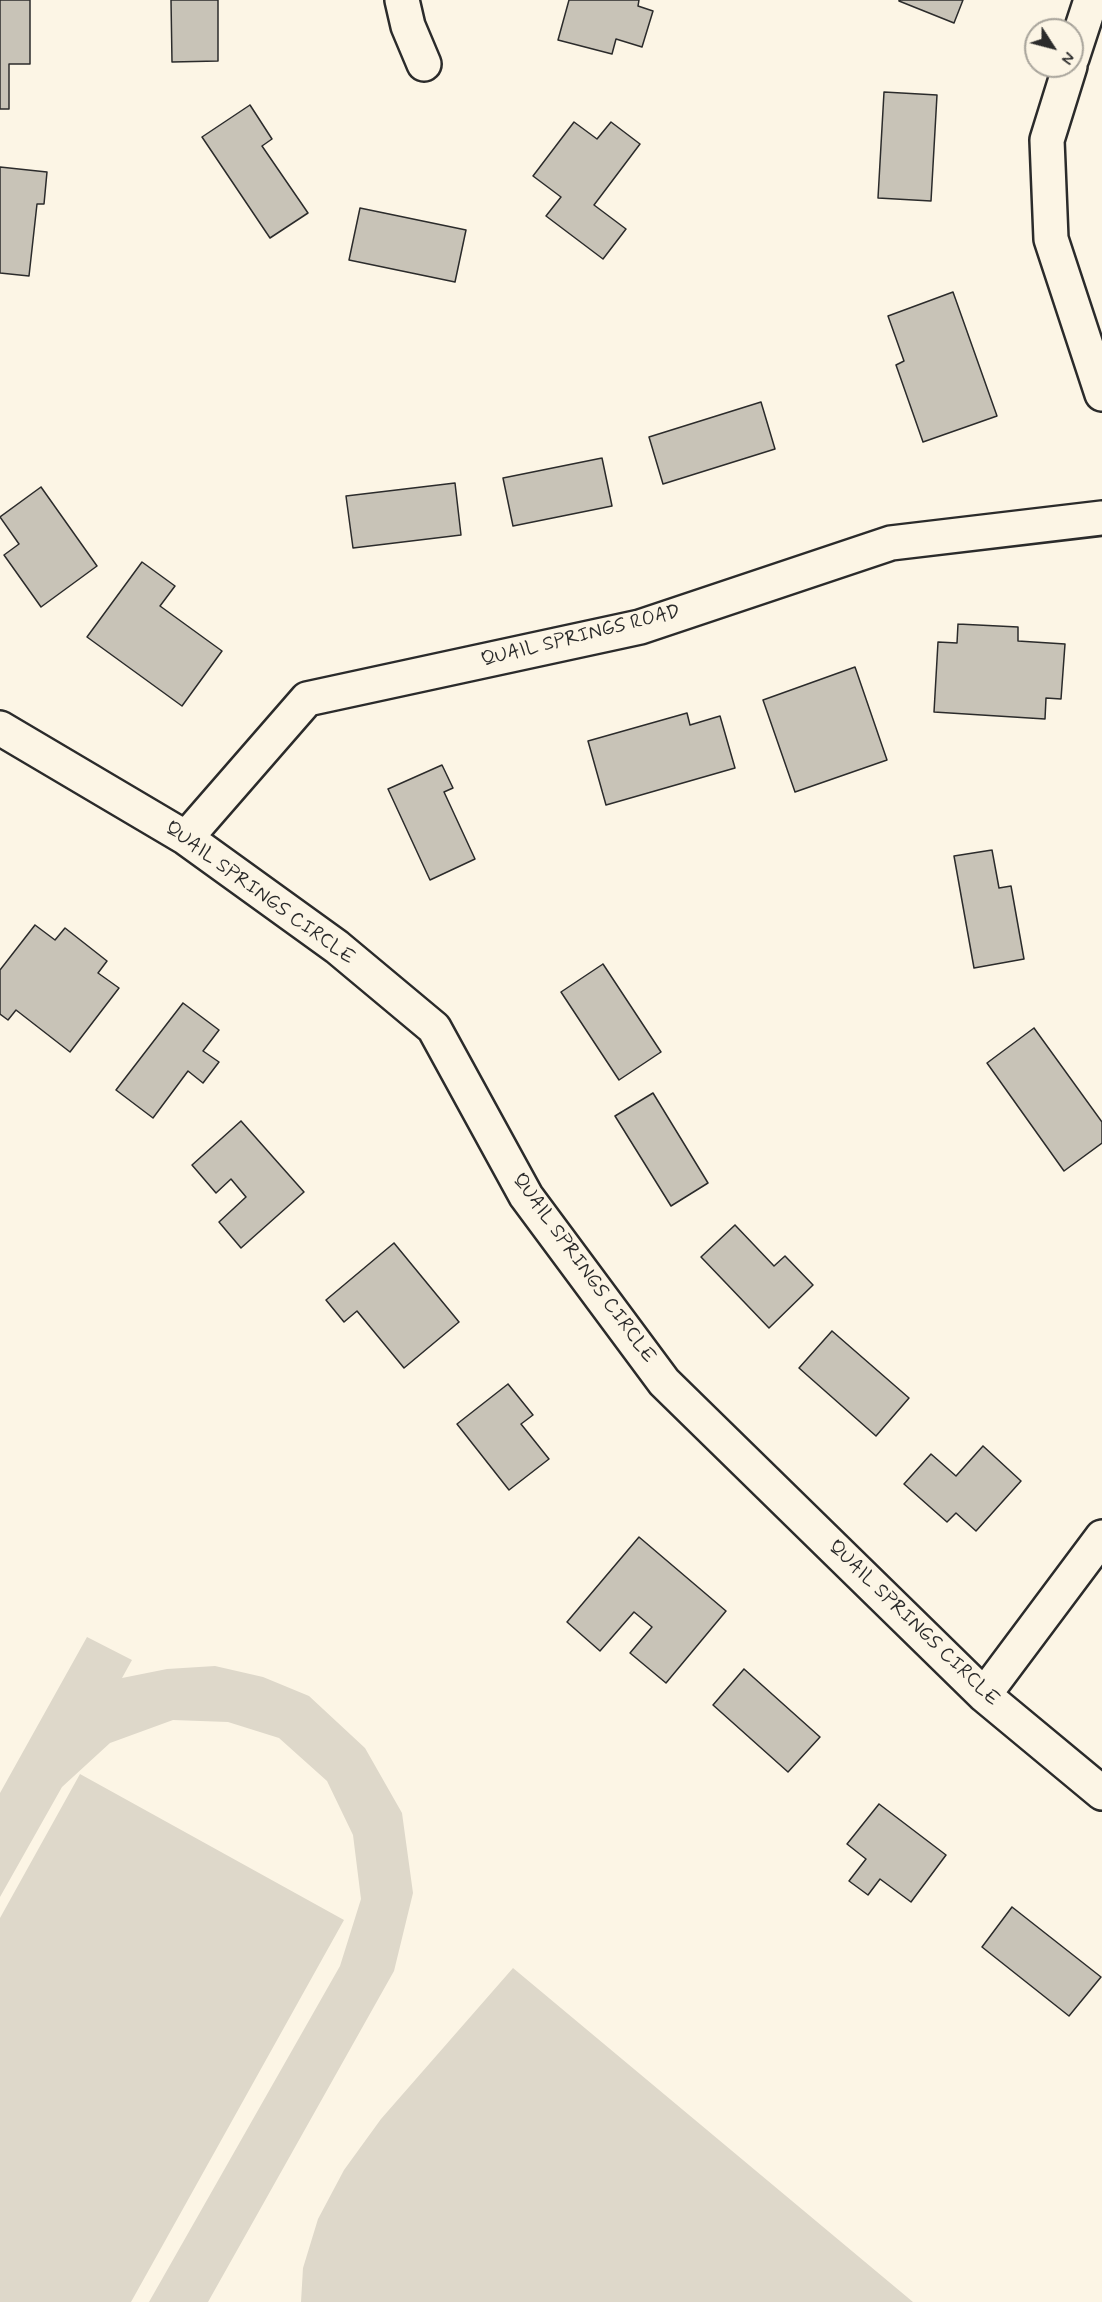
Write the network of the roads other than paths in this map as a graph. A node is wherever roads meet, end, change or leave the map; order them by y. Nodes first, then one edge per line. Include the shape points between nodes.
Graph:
1 (402, 0) edge
2 (1091, 0) edge
3 (1084, 21) edge
4 (424, 64) dead end
5 (1066, 78) edge
6 (1102, 394) edge
7 (1102, 518) edge
8 (0, 728) edge
9 (186, 838) junction
10 (1102, 1537) edge
11 (984, 1695) junction
12 (1102, 1793) edge

1 - 4 street
2 - 3 street
5 - 6 street via 1047,140 1051,239
7 - 9 street, QUAIL SPRINGS ROAD via 891,543 640,627 307,699
8 - 9 street, QUAIL SPRINGS CIRCLE
9 - 11 street, QUAIL SPRINGS CIRCLE via 337,947 434,1028 526,1196 664,1382
10 - 11 street
11 - 12 street, QUAIL SPRINGS CIRCLE

